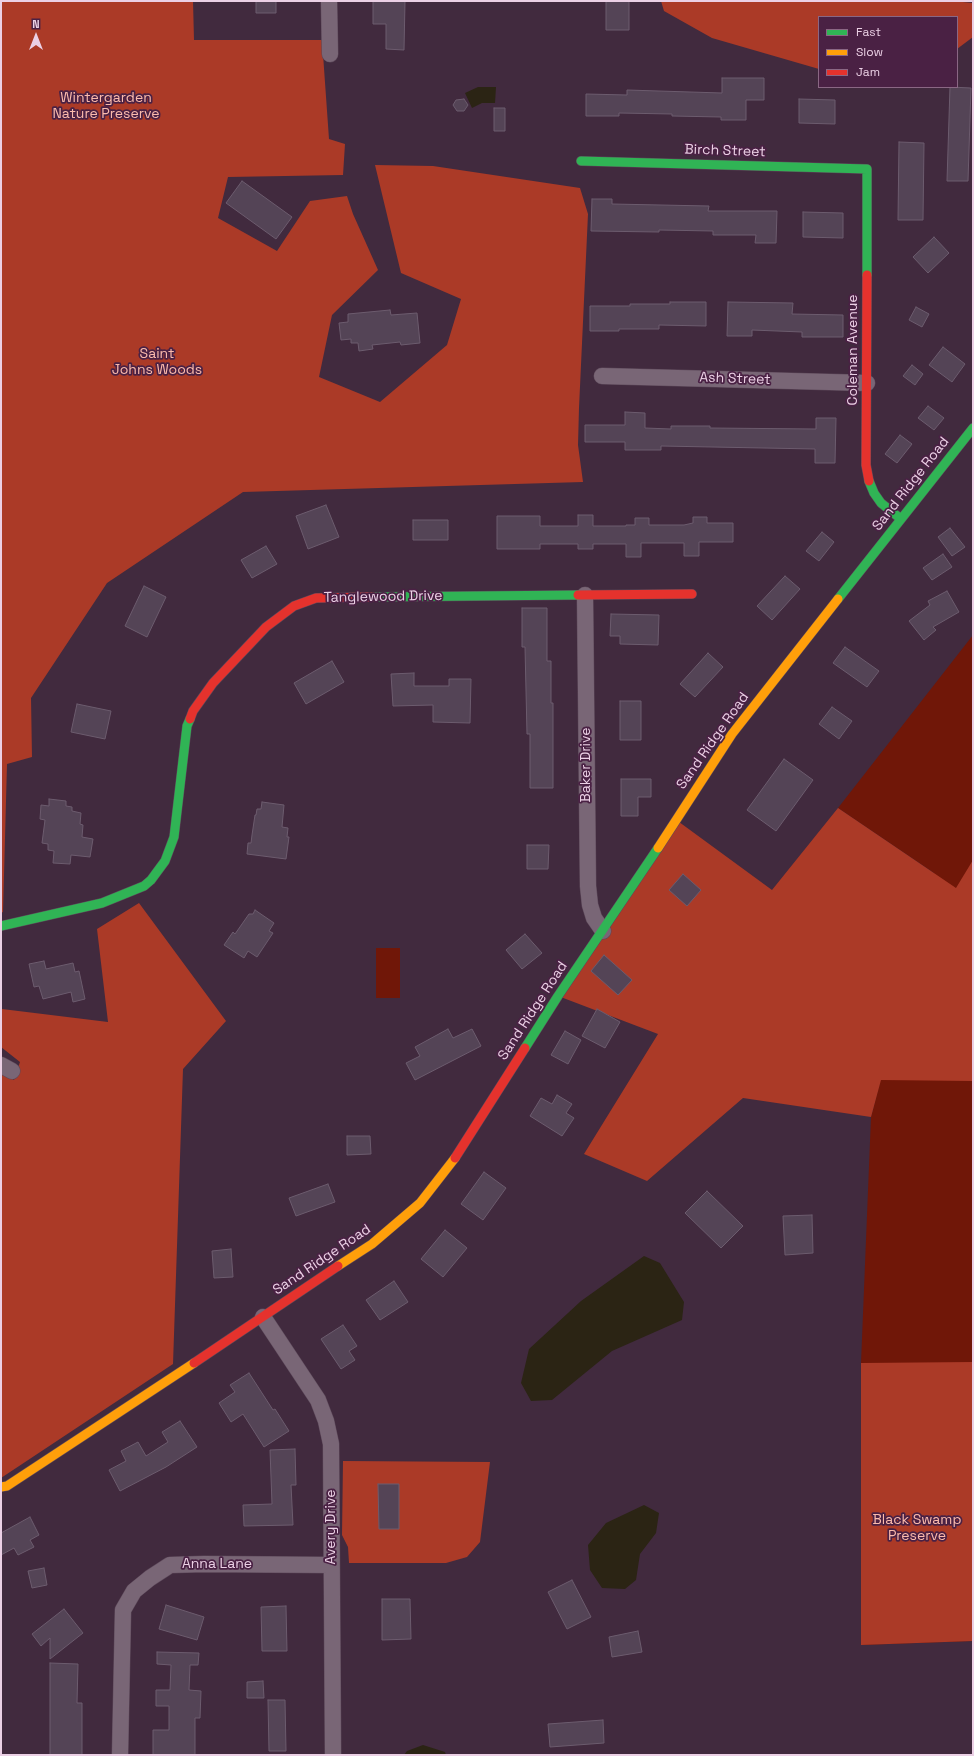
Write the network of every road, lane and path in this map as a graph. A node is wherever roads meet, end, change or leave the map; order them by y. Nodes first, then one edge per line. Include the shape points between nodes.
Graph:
1 (329, 1) edge
2 (330, 54) dead end
3 (581, 161) dead end
4 (867, 169) joint
5 (602, 376) dead end
6 (867, 383) junction
7 (973, 428) edge
8 (901, 519) junction
9 (585, 594) junction
10 (692, 594) dead end
11 (1, 926) edge
12 (603, 932) junction
13 (263, 1318) junction
14 (1, 1487) edge
15 (331, 1565) junction
16 (120, 1755) edge
17 (333, 1755) edge

1 - 2 street
3 - 4 street, Birch Street
4 - 6 street, Coleman Avenue
5 - 6 street, Ash Street
6 - 8 street, Coleman Avenue via 866,465 869,481 882,503
7 - 8 street, Sand Ridge Road
8 - 12 street, Sand Ridge Road via 732,734
9 - 10 street, Tanglewood Drive
9 - 11 street, Tanglewood Drive via 328,597 316,598 294,606 266,627 213,683 193,711 187,726 174,837 166,861 151,880 127,894 102,903
9 - 12 street, Baker Drive via 588,886 594,918
12 - 13 street, Sand Ridge Road via 558,996 458,1154 420,1203 372,1244
13 - 14 street, Sand Ridge Road via 7,1486
13 - 15 street, Avery Drive via 318,1400 326,1421 332,1461
15 - 16 street, Anna Lane via 170,1565 134,1591 123,1610
15 - 17 street, Avery Drive

